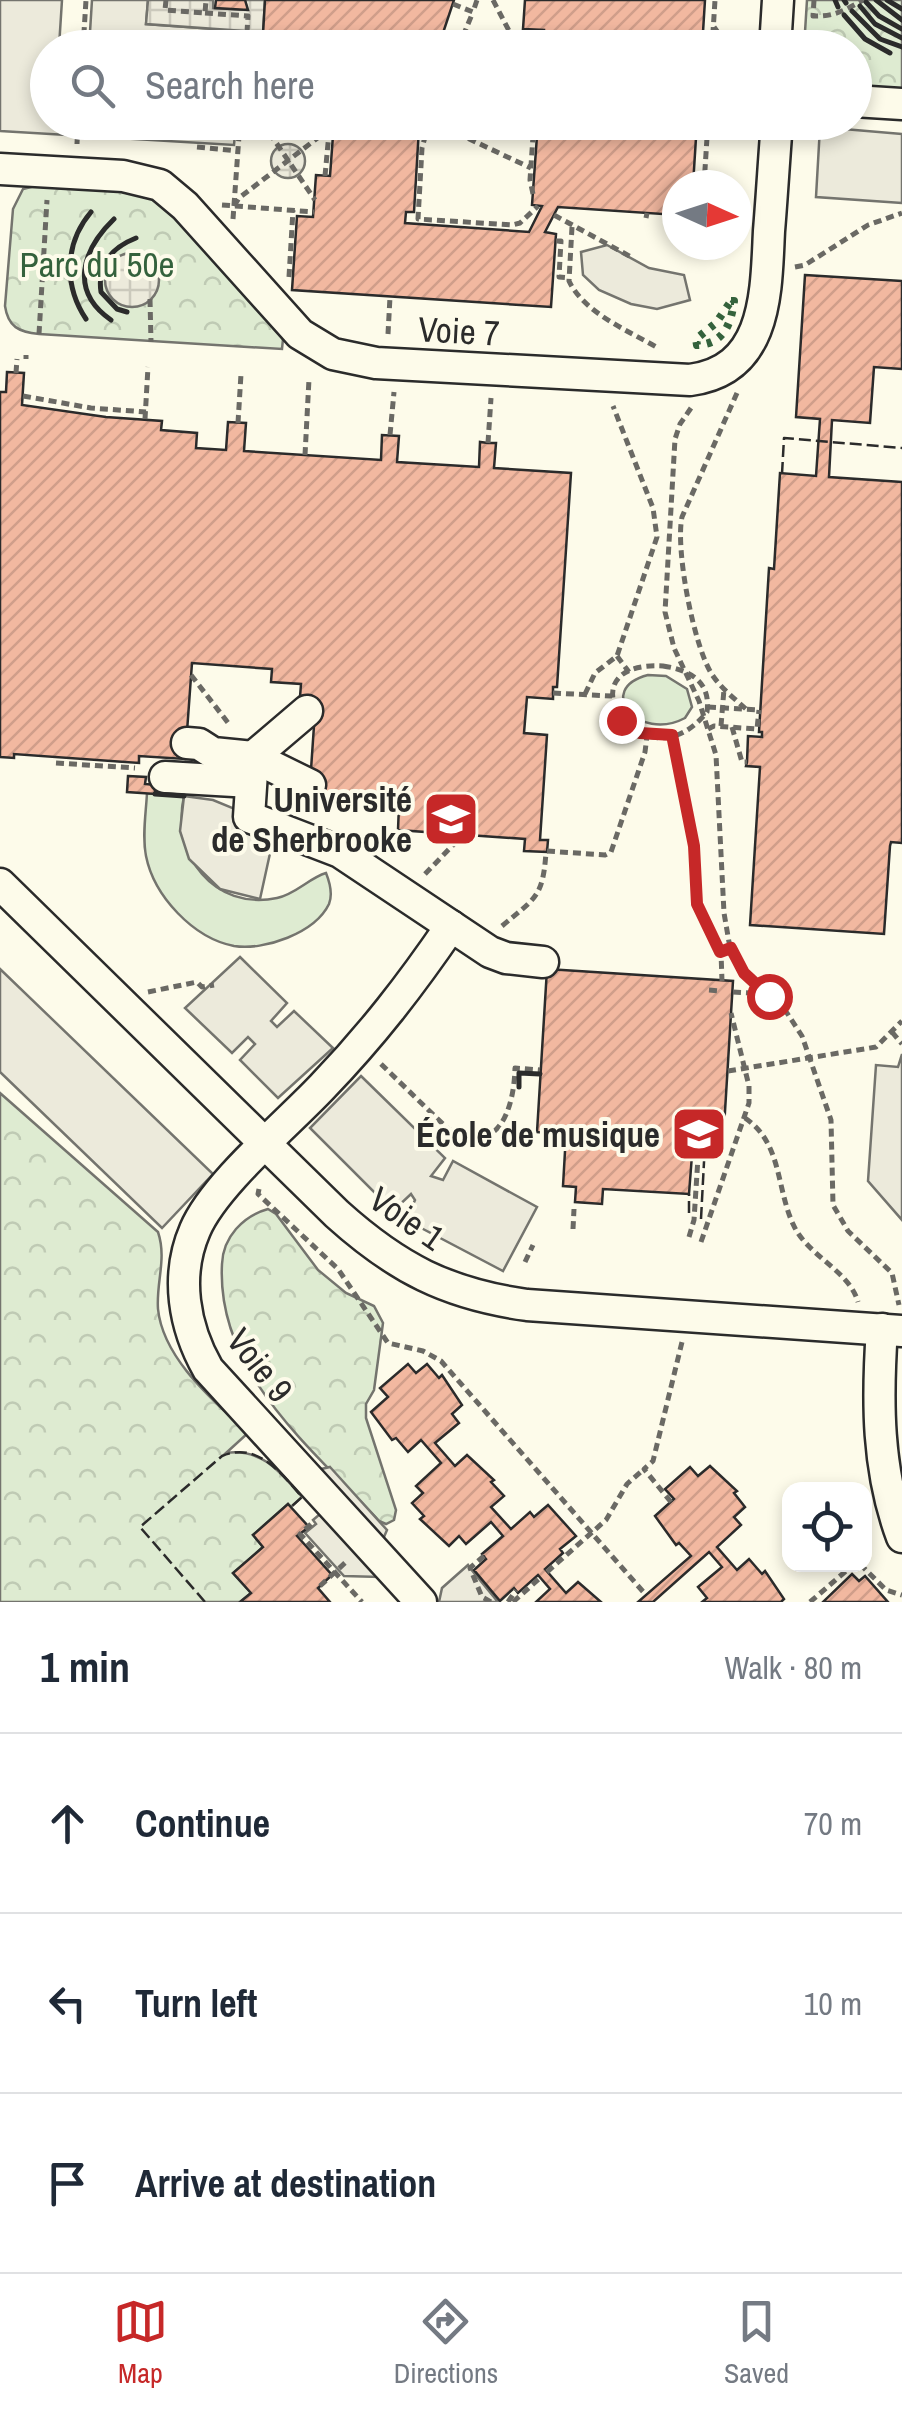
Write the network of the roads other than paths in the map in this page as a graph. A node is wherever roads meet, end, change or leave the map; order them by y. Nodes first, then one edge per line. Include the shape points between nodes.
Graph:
1 (778, 0) edge
2 (776, 30) edge
3 (872, 102) edge
4 (902, 104) edge
5 (775, 140) edge
6 (0, 168) edge
7 (308, 711) dead end
8 (186, 743) dead end
9 (252, 769) junction
10 (164, 777) dead end
11 (310, 785) dead end
12 (0, 884) edge
13 (451, 926) junction
14 (543, 962) dead end
15 (267, 1144) junction
16 (894, 1323) edge
17 (902, 1538) edge
18 (421, 1602) edge

1 - 2 lane
3 - 4 lane
5 - 6 lane, Voie 7 via 764,308 743,351 714,374 690,380 340,357 300,334 160,186 122,176
7 - 9 lane
8 - 9 lane
9 - 10 lane
9 - 11 lane
9 - 13 lane via 249,817 340,852
12 - 15 lane, Voie 1
13 - 14 lane via 490,952
13 - 15 lane, Voie 9 via 386,1018
15 - 16 lane, Voie 1 via 377,1248 424,1278 469,1294 544,1306
15 - 18 lane, Voie 9 via 212,1201 190,1240 184,1298 194,1342 237,1404
16 - 17 lane via 878,1380 880,1446

